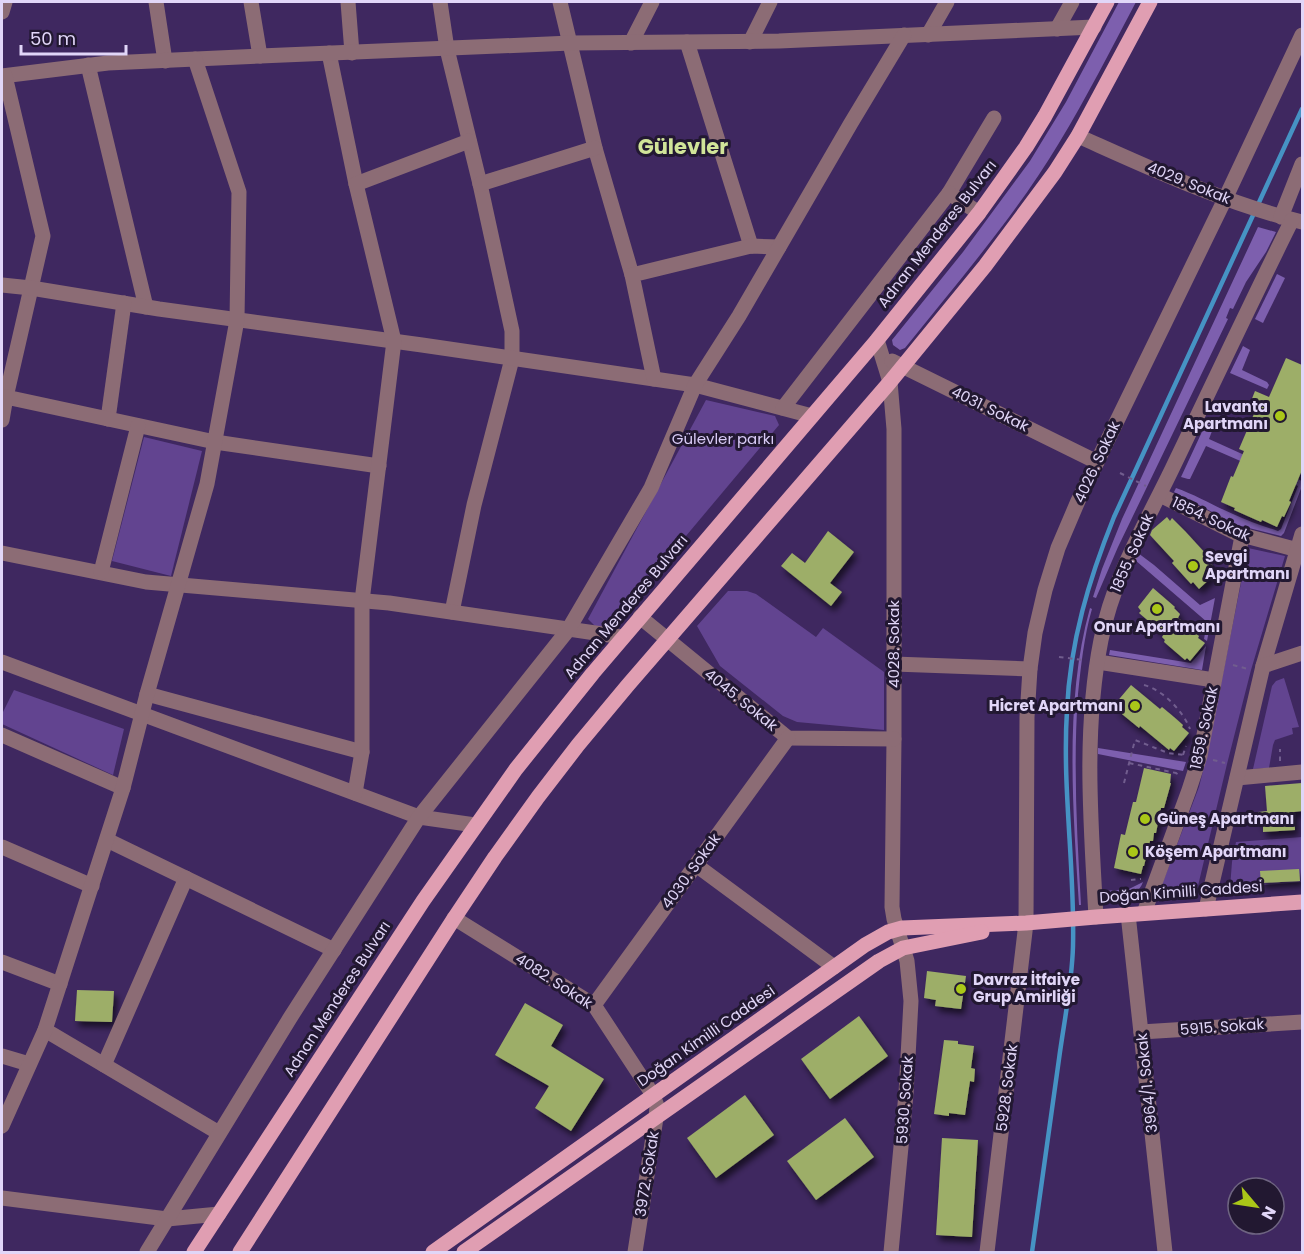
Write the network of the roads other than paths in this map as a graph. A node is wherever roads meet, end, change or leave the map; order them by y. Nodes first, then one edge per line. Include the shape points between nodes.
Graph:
1 (5, 2) edge
2 (156, 2) edge
3 (251, 2) edge
4 (348, 2) edge
5 (440, 2) edge
6 (560, 2) edge
7 (652, 2) edge
8 (770, 2) edge
9 (947, 2) edge
10 (1072, 2) edge
11 (1107, 2) edge
12 (1150, 2) edge
13 (2, 12) edge
14 (1094, 27) junction
15 (1057, 29) junction
16 (904, 35) junction
17 (928, 35) junction
18 (1302, 36) edge
19 (687, 42) junction
20 (750, 42) junction
21 (631, 43) junction
22 (571, 44) junction
23 (447, 49) junction
24 (352, 52) junction
25 (329, 54) junction
26 (260, 56) junction
27 (195, 59) junction
28 (165, 60) junction
29 (88, 65) junction
30 (3, 76) edge
31 (994, 118) dead end
32 (1078, 136) junction
33 (470, 141) junction
34 (595, 148) junction
35 (1302, 164) edge
36 (356, 184) junction
37 (480, 184) junction
38 (949, 193) junction
39 (1225, 199) junction
40 (979, 213) junction
41 (1287, 218) edge
42 (751, 246) junction
43 (779, 247) junction
44 (632, 275) junction
45 (2, 285) edge
46 (31, 288) junction
47 (124, 303) junction
48 (146, 307) junction
49 (237, 320) junction
50 (877, 340) junction
51 (394, 341) junction
52 (883, 356) junction
53 (512, 359) junction
54 (903, 367) junction
55 (654, 379) junction
56 (890, 382) junction
57 (695, 385) junction
58 (6, 397) junction
59 (783, 408) junction
60 (813, 416) junction
61 (108, 419) junction
62 (2, 420) edge
63 (138, 426) junction
64 (214, 442) junction
65 (1097, 462) junction
66 (379, 466) junction
67 (1160, 495) junction
68 (1302, 534) edge
69 (1242, 536) junction
70 (1298, 550) junction
71 (2, 553) edge
72 (101, 572) junction
73 (177, 585) junction
74 (362, 601) junction
75 (452, 612) junction
76 (640, 617) junction
77 (568, 630) junction
78 (623, 637) junction
79 (668, 639) junction
80 (1302, 653) edge
81 (1098, 662) junction
82 (894, 664) junction
83 (3, 668) edge
84 (1030, 669) junction
85 (1263, 669) junction
86 (1214, 680) junction
87 (147, 694) junction
88 (142, 714) junction
89 (2, 735) edge
90 (788, 738) junction
91 (894, 739) junction
92 (362, 752) junction
93 (1302, 772) edge
94 (1238, 773) junction
95 (123, 788) junction
96 (355, 794) junction
97 (419, 817) junction
98 (475, 825) junction
99 (107, 840) junction
100 (2, 847) edge
101 (696, 865) junction
102 (186, 878) junction
103 (92, 886) junction
104 (1302, 902) edge
105 (1206, 909) junction
106 (1144, 913) junction
107 (1128, 914) junction
108 (1096, 916) junction
109 (454, 918) junction
110 (1026, 923) junction
111 (897, 929) junction
112 (903, 948) junction
113 (334, 950) junction
114 (2, 962) edge
115 (834, 967) junction
116 (60, 984) junction
117 (594, 1005) junction
118 (1302, 1022) edge
119 (45, 1030) junction
120 (1141, 1032) junction
121 (2, 1056) edge
122 (29, 1064) junction
123 (104, 1065) junction
124 (653, 1095) junction
125 (656, 1118) junction
126 (2, 1126) edge
127 (219, 1133) junction
128 (2, 1198) edge
129 (219, 1214) junction
130 (167, 1219) junction
131 (147, 1252) edge
132 (194, 1252) edge
133 (240, 1252) edge
134 (433, 1252) edge
135 (464, 1252) edge
136 (635, 1252) edge
137 (891, 1252) edge
138 (987, 1252) edge
139 (1166, 1252) edge

1 - 13 street
2 - 28 street
3 - 26 street
4 - 24 street
5 - 23 street
6 - 22 street
7 - 21 street
8 - 20 street
9 - 17 street
10 - 15 street
11 - 14 main road, Adnan Menderes Bulvarı
12 - 32 main road
14 - 15 street
14 - 40 main road, Adnan Menderes Bulvarı via 1026,147
15 - 17 street
16 - 17 street
16 - 20 street
16 - 43 street
18 - 39 street, 4026. Sokak
19 - 20 street
19 - 21 street
19 - 42 street
21 - 22 street
22 - 23 street
22 - 34 street
23 - 24 street
23 - 33 street
24 - 25 street
25 - 26 street
25 - 36 street
26 - 27 street
27 - 28 street
27 - 49 street via 239,192
28 - 29 street
29 - 30 street
29 - 48 street
30 - 46 street via 43,236
31 - 38 street
32 - 39 street, 4029. Sokak
32 - 54 main road via 998,250
33 - 36 street
33 - 37 street
34 - 37 street
34 - 44 street
35 - 41 street, 1855. Sokak
36 - 51 street
37 - 53 street via 512,331
38 - 40 street
38 - 59 street
39 - 41 street, 4029. Sokak
39 - 65 street, 4026. Sokak
40 - 50 main road, Adnan Menderes Bulvarı
41 - 67 street, 1855. Sokak
42 - 43 street
42 - 44 street
43 - 57 street
44 - 55 street
45 - 46 street
46 - 47 street
46 - 58 street
47 - 48 street
47 - 61 street
48 - 49 street
49 - 51 street
49 - 64 street
50 - 52 street, 4028. Sokak
50 - 60 main road, Adnan Menderes Bulvarı
51 - 53 street
51 - 66 street
52 - 54 street, 4031. Sokak
52 - 56 street, 4028. Sokak
53 - 55 street
53 - 75 street via 474,505
54 - 56 main road
54 - 65 street, 4031. Sokak
55 - 57 street
56 - 79 main road
56 - 82 street, 4028. Sokak via 894,429
57 - 59 street
57 - 77 street via 651,488
58 - 61 street
58 - 62 street
59 - 60 street
60 - 76 main road, Adnan Menderes Bulvarı
61 - 63 street
63 - 64 street
63 - 72 street
64 - 66 street
64 - 73 street via 207,484
65 - 84 street, 4026. Sokak via 1051,569
66 - 74 street
67 - 69 street, 1854. Sokak
67 - 81 street, 1855. Sokak via 1118,582 1104,624
68 - 70 street
69 - 70 street, 1854. Sokak
69 - 86 street, 1859. Sokak
70 - 85 street
71 - 72 street
72 - 73 street
73 - 74 street
73 - 87 street
74 - 75 street
74 - 92 street
75 - 77 street
76 - 78 main road, Adnan Menderes Bulvarı
76 - 79 street, 4045. Sokak
77 - 78 street
77 - 97 street
78 - 98 main road, Adnan Menderes Bulvarı
79 - 90 street, 4045. Sokak
79 - 109 main road via 538,796
80 - 85 street
81 - 86 street
81 - 108 street, 1855. Sokak via 1089,783
82 - 84 street
82 - 91 street, 4028. Sokak
83 - 88 street
84 - 110 street, 4026. Sokak
85 - 94 street
86 - 106 street, 1859. Sokak via 1200,756
87 - 88 street
87 - 92 street
88 - 95 street
88 - 96 street
89 - 95 street
90 - 91 street, 4045. Sokak
90 - 101 street, 4030. Sokak
91 - 111 street, 4028. Sokak via 891,907
92 - 96 street
93 - 94 street
94 - 105 street
95 - 99 street
96 - 97 street
97 - 98 street
97 - 113 street
98 - 129 main road, Adnan Menderes Bulvarı
99 - 102 street
99 - 103 street
100 - 103 street
101 - 115 street
101 - 117 street, 4030. Sokak
102 - 113 street
102 - 123 street
103 - 116 street
104 - 105 main road, Doğan Kimilli Caddesi
105 - 106 main road, Doğan Kimilli Caddesi
106 - 107 main road, Doğan Kimilli Caddesi
107 - 108 main road, Doğan Kimilli Caddesi
107 - 120 street, 3964/1. Sokak
108 - 110 main road, Doğan Kimilli Caddesi
109 - 117 street, 4082. Sokak
109 - 133 main road
110 - 111 main road, Doğan Kimilli Caddesi
110 - 112 main road, Doğan Kimilli Caddesi
110 - 138 street, 5928. Sokak
111 - 112 street, 4028. Sokak
111 - 115 main road, Doğan Kimilli Caddesi via 877,937
112 - 125 main road, Doğan Kimilli Caddesi
112 - 137 street, 5930. Sokak via 909,978 910,1029
113 - 127 street
114 - 116 street
115 - 124 main road, Doğan Kimilli Caddesi
116 - 119 street
117 - 124 street, 4082. Sokak
118 - 120 street, 5915. Sokak
119 - 122 street
119 - 123 street
120 - 139 street, 3964/1. Sokak
121 - 122 street
122 - 126 street
123 - 127 street
124 - 125 street, 3972. Sokak
124 - 134 main road, Doğan Kimilli Caddesi
125 - 135 main road, Doğan Kimilli Caddesi
125 - 136 street, 3972. Sokak
127 - 130 street
128 - 130 street
129 - 130 street
129 - 132 main road, Adnan Menderes Bulvarı
130 - 131 street

